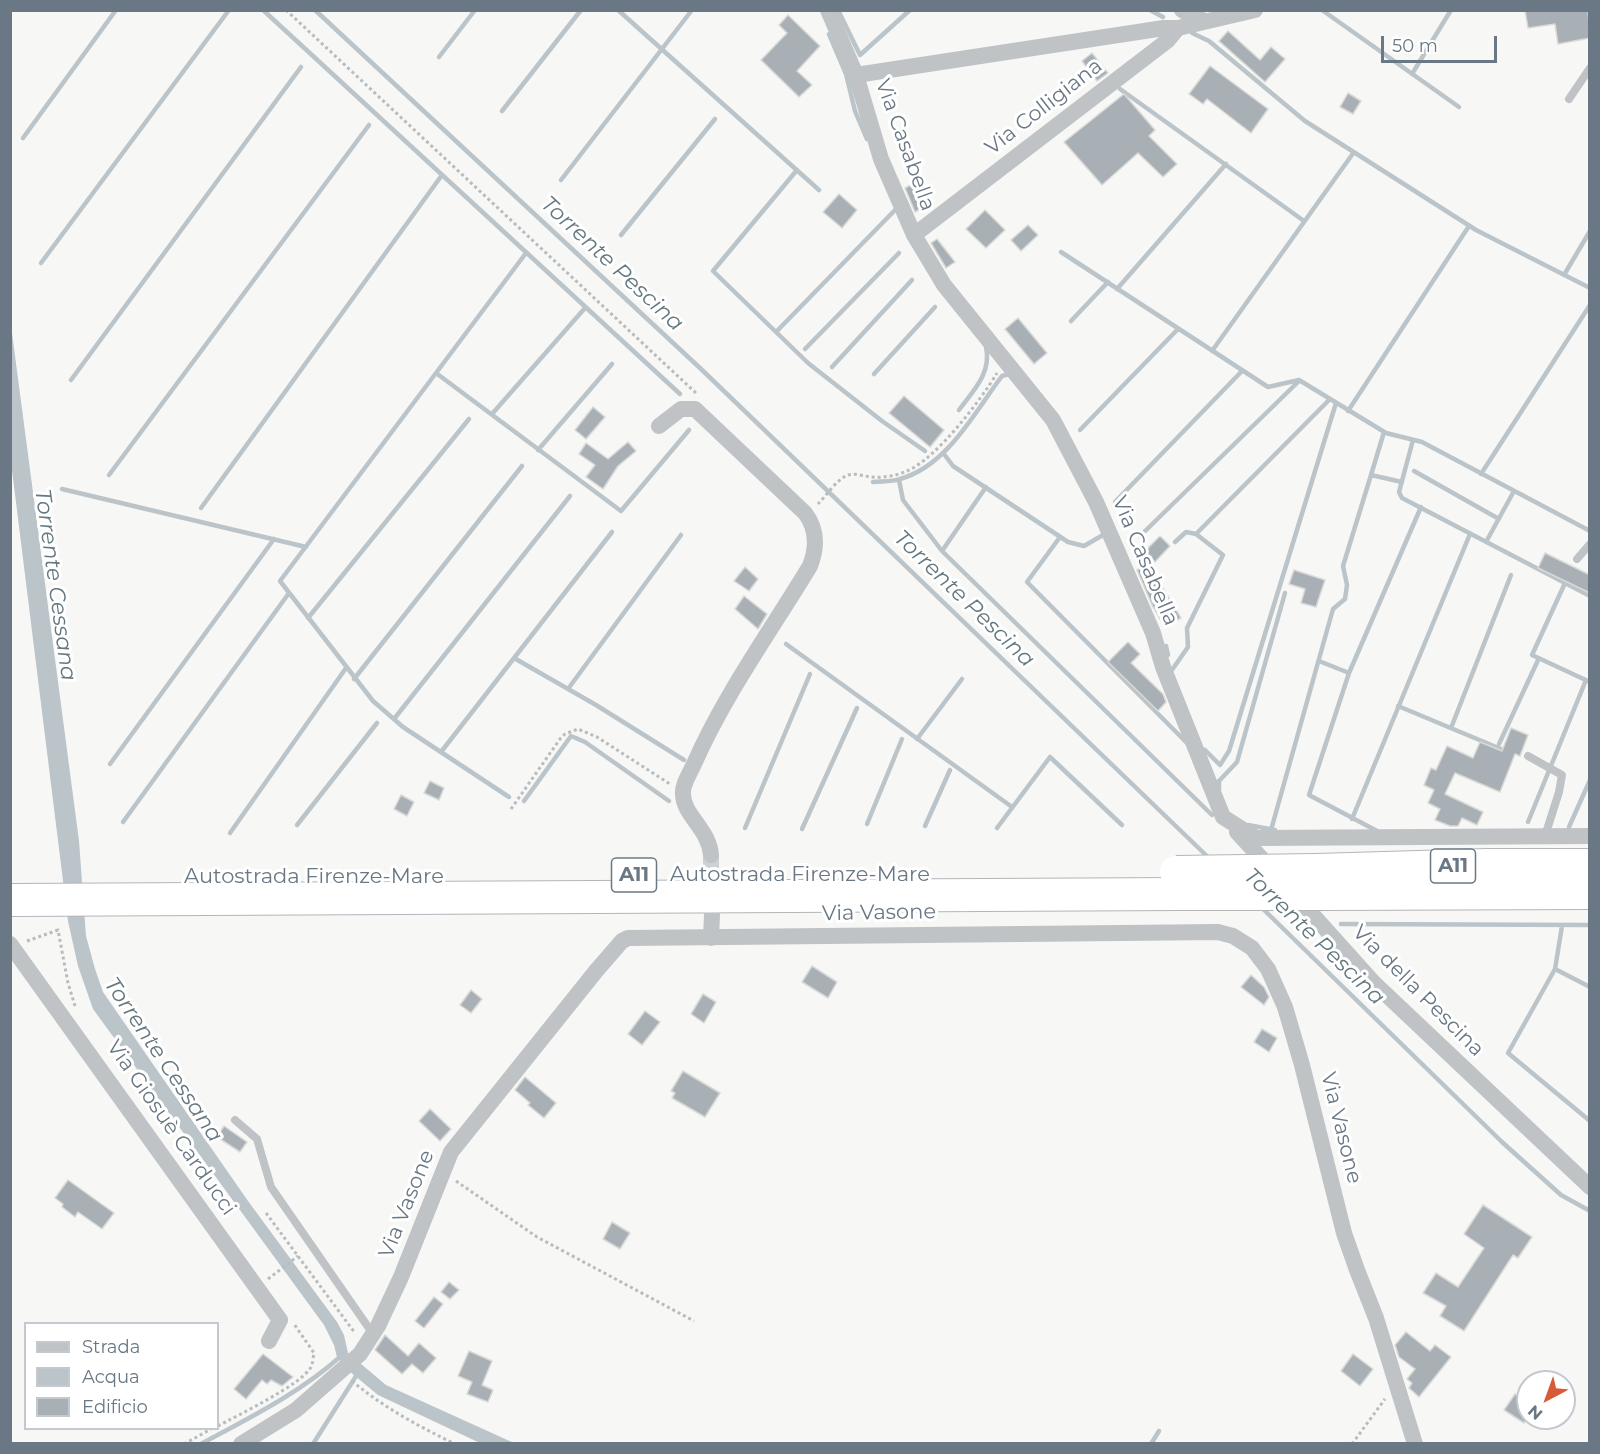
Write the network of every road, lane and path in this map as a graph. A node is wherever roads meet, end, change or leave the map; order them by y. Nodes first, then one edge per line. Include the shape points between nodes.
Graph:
1 (286, 10) edge
2 (828, 10) edge
3 (1182, 10) edge
4 (1255, 10) edge
5 (1204, 21) junction
6 (1178, 28) junction
7 (1590, 68) edge
8 (856, 75) junction
9 (1569, 99) dead end
10 (914, 235) junction
11 (1003, 356) junction
12 (700, 398) dead end
13 (659, 426) dead end
14 (817, 505) dead end
15 (1590, 544) edge
16 (1577, 559) dead end
17 (1528, 756) dead end
18 (682, 792) junction
19 (512, 809) dead end
20 (1223, 817) junction
21 (1545, 836) junction
22 (1590, 836) edge
23 (711, 855) tunnel mouth
24 (1590, 865) edge
25 (10, 879) edge
26 (1319, 882) junction
27 (60, 889) junction
28 (1590, 893) edge
29 (10, 900) edge
30 (712, 915) tunnel mouth
31 (711, 938) junction
32 (10, 944) edge
33 (235, 1120) dead end
34 (442, 1171) junction
35 (1590, 1187) edge
36 (266, 1214) dead end
37 (298, 1256) junction
38 (264, 1282) dead end
39 (694, 1321) dead end
40 (269, 1341) dead end
41 (366, 1344) junction
42 (339, 1371) junction
43 (1400, 1392) junction
44 (209, 1430) edge
45 (184, 1443) edge
46 (241, 1443) edge
47 (455, 1443) edge
48 (1352, 1443) edge
49 (1415, 1443) edge

1 - 12 path
2 - 8 street, Via Casabella
3 - 5 street
4 - 5 street, Via Colligiana
5 - 6 street, Via Colligiana
6 - 8 street
6 - 10 street, Via Colligiana via 1167,41
7 - 9 lane
8 - 10 street, Via Casabella via 881,159
10 - 11 street, Via Casabella via 944,285
11 - 14 path via 997,375 922,462 894,475 848,475
11 - 20 street, Via Casabella via 1053,420 1096,502 1153,633
13 - 18 street via 681,409 695,409 805,513 816,540 810,566 730,693
15 - 16 lane
17 - 21 lane via 1562,775
18 - 19 path via 591,733 578,729 560,739
18 - 23 street via 710,844
20 - 21 street via 1256,838
20 - 35 street, Via della Pescina via 1374,982
21 - 22 street
24 - 26 highway, Autostrada Firenze-Mare / A11 via 1487,866
25 - 27 highway, Autostrada Firenze-Mare / A11
26 - 27 highway, Autostrada Firenze-Mare / A11, bridge
26 - 28 highway, Autostrada Firenze-Mare / A11
27 - 29 highway, Autostrada Firenze-Mare / A11
30 - 31 street
31 - 34 street, Via Vasone via 642,936 621,941 455,1146
31 - 43 street, Via Vasone via 1218,932 1242,940 1268,969 1285,1006 1344,1233
32 - 40 street, Via Giosuè Carducci via 280,1320
33 - 41 lane via 257,1139 271,1187
34 - 39 path via 537,1237
34 - 41 street, Via Vasone via 401,1277
36 - 37 path
37 - 38 path
37 - 41 path
41 - 42 street, Via Vasone
42 - 46 street, Via Vasone via 296,1410
42 - 47 path via 412,1424
43 - 48 path via 1382,1400
43 - 49 street, Via Vasone
44 - 45 path

